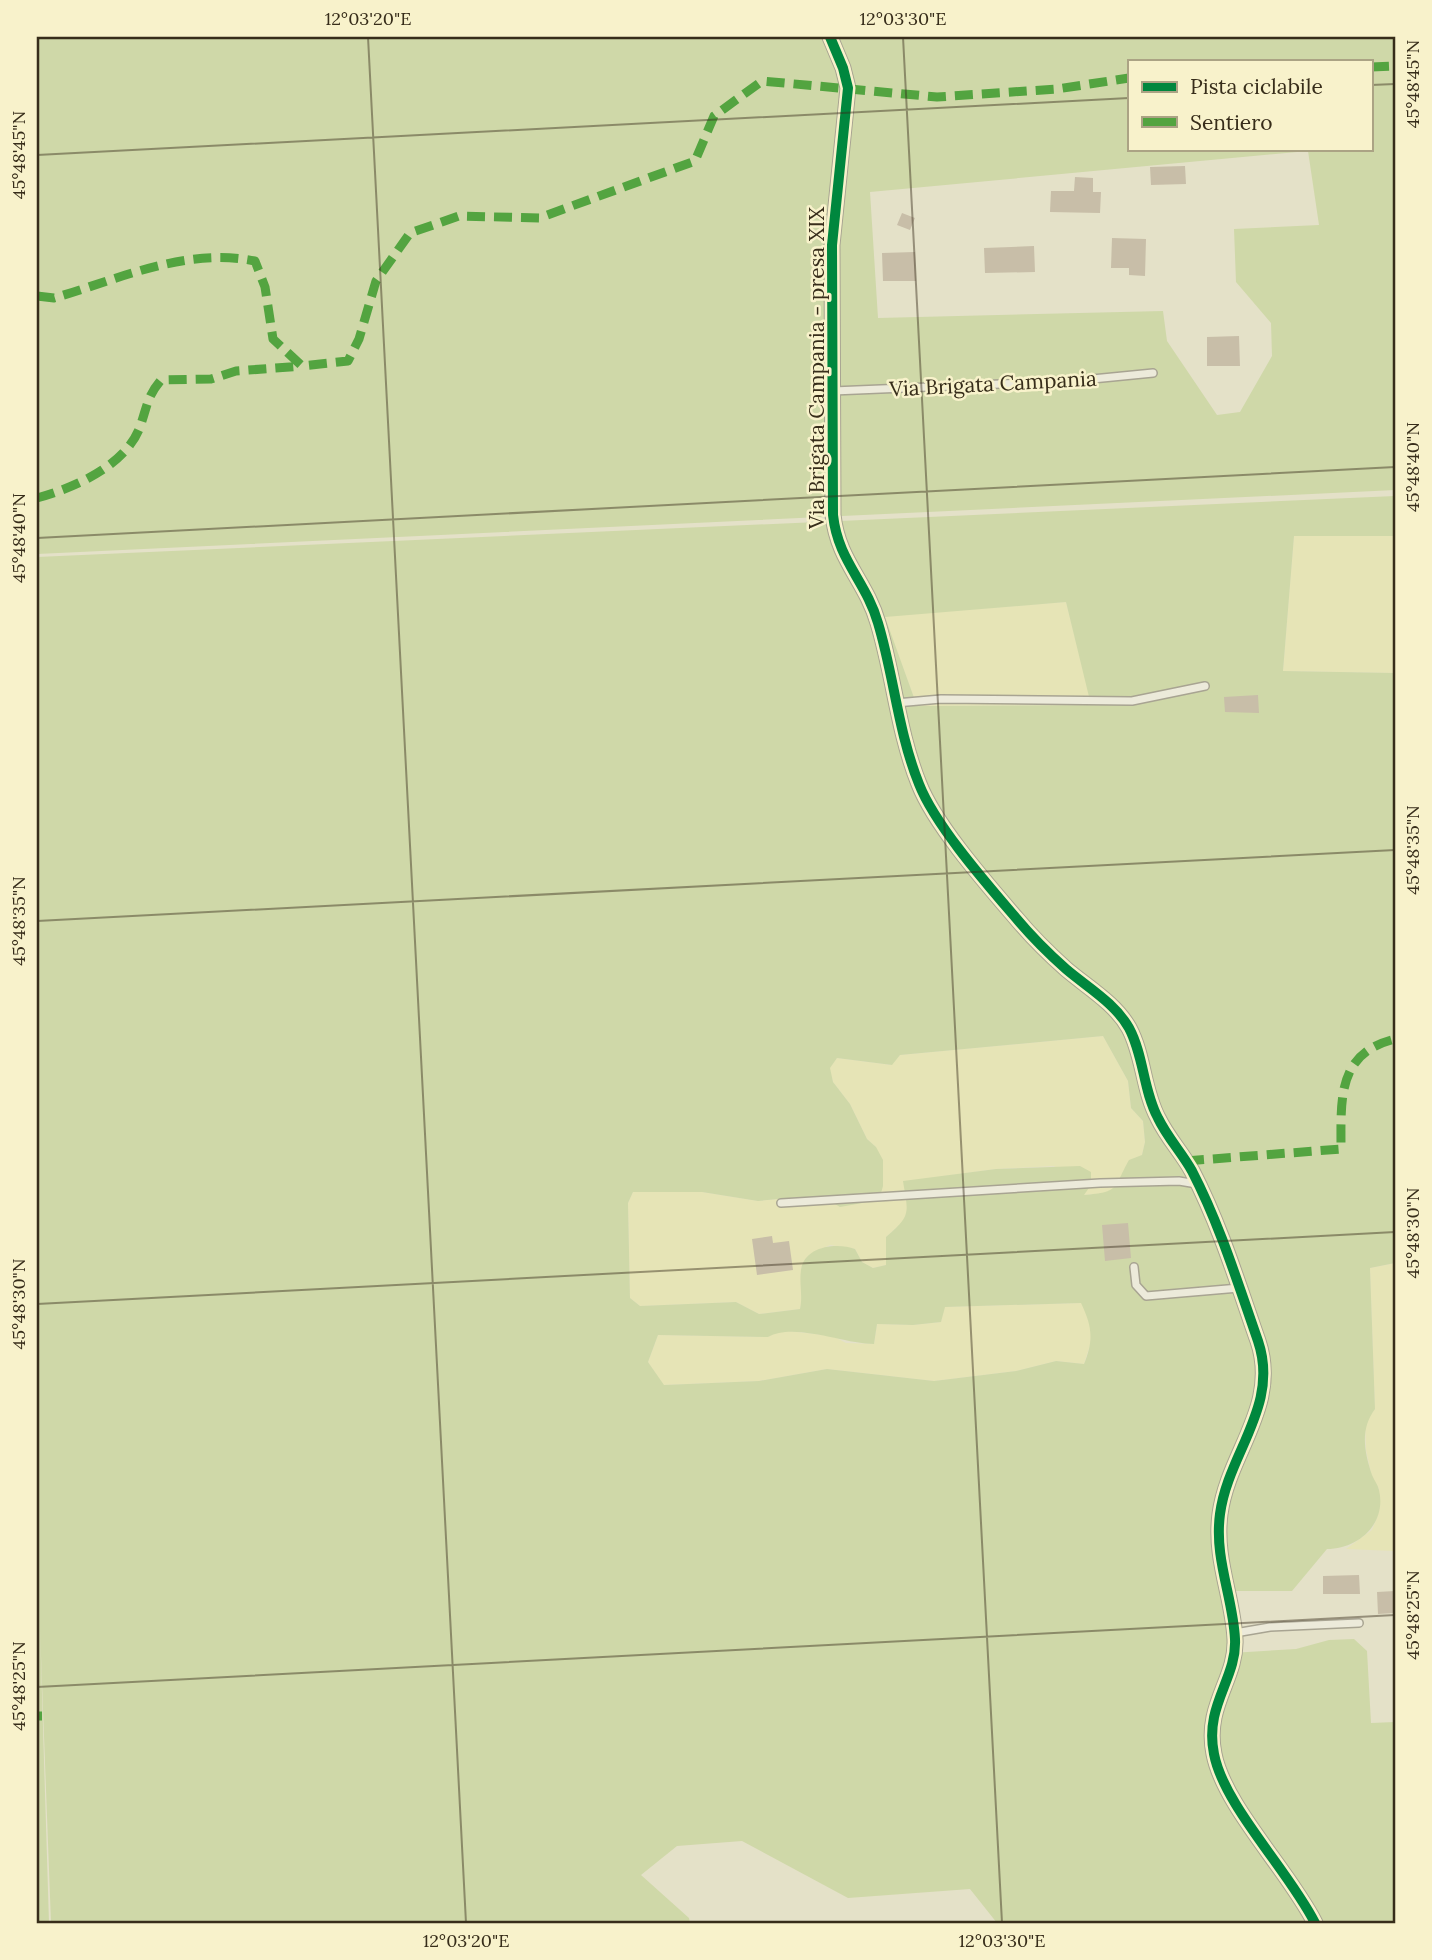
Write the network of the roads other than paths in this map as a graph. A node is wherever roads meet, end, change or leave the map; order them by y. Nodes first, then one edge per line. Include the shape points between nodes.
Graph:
1 (830, 37) edge
2 (1153, 373) dead end
3 (832, 391) junction
4 (1205, 686) dead end
5 (896, 703) junction
6 (1198, 1184) junction
7 (781, 1203) dead end
8 (1133, 1267) dead end
9 (1239, 1288) junction
10 (1359, 1623) dead end
11 (1234, 1633) junction
12 (1315, 1923) edge

1 - 3 street, Via Brigata Campania - presa XIX via 848,88 832,245
2 - 3 lane, Via Brigata Campania
3 - 5 street, Via Brigata Campania - presa XIX via 836,540 878,623
4 - 5 lane via 1132,701 941,699
5 - 6 street, Via Brigata Campania - presa XIX via 920,787 935,813 1017,920 1113,1007 1128,1027 1157,1117
6 - 7 lane via 1100,1183
6 - 9 street, Via Brigata Campania - presa XIX
8 - 9 lane via 1136,1285 1146,1296
9 - 11 street, Via Brigata Campania - presa XIX via 1260,1348 1263,1372 1262,1400 1220,1516 1221,1568
10 - 11 lane
11 - 12 street, Via Brigata Campania - presa XIX via 1233,1658 1215,1705 1212,1728 1220,1776

